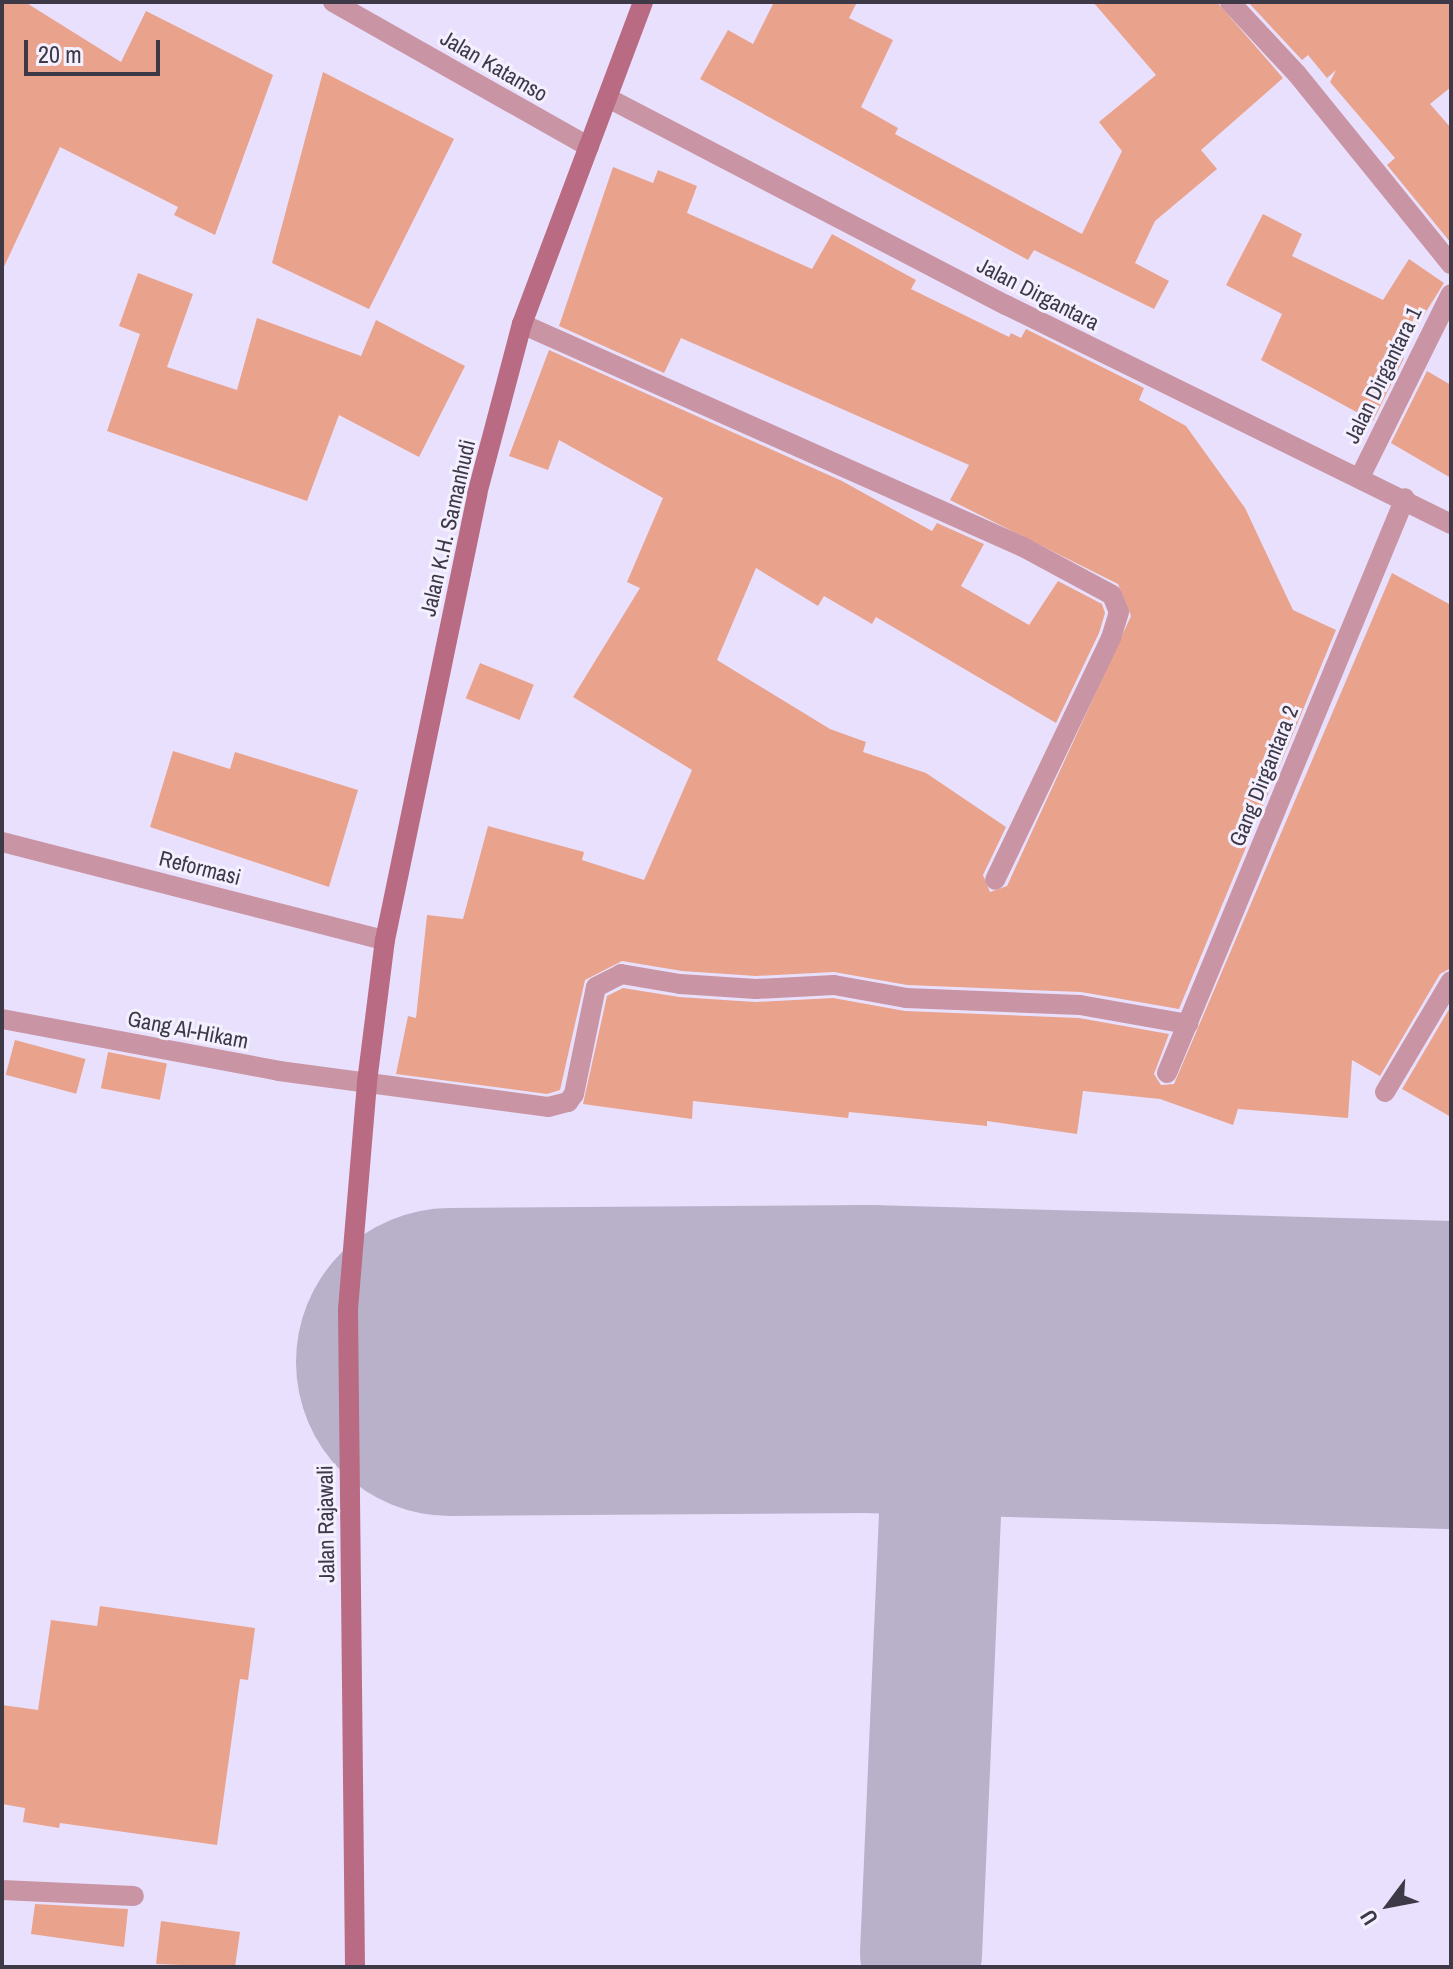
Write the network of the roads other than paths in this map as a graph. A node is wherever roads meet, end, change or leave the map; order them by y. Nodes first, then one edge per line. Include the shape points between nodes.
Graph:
1 (333, 2) edge
2 (643, 2) edge
3 (1230, 2) edge
4 (608, 98) junction
5 (589, 147) junction
6 (1451, 264) edge
7 (1451, 294) edge
8 (522, 324) junction
9 (1360, 477) junction
10 (1405, 498) junction
11 (1451, 524) edge
12 (2, 842) edge
13 (995, 880) dead end
14 (385, 940) junction
15 (1451, 981) edge
16 (2, 1019) edge
17 (1188, 1024) junction
18 (1167, 1073) dead end
19 (367, 1082) junction
20 (1385, 1092) dead end
21 (2, 1890) edge
22 (134, 1896) dead end
23 (355, 1967) edge

1 - 5 street, Jalan Katamso
2 - 4 street, Jalan K.H. Samanhudi
3 - 6 street via 1297,74
4 - 5 street, Jalan K.H. Samanhudi
4 - 9 street, Jalan Dirgantara via 1006,305
5 - 8 street, Jalan K.H. Samanhudi
7 - 9 street, Jalan Dirgantara 1
8 - 13 street via 1023,547 1112,595 1119,612 1111,638
8 - 14 street, Jalan K.H. Samanhudi via 477,494
9 - 10 street, Jalan Dirgantara
10 - 11 street, Jalan Dirgantara
10 - 17 street, Gang Dirgantara 2
12 - 14 street, Reformasi
14 - 19 street, Jalan K.H. Samanhudi
15 - 20 street
16 - 19 street, Gang Al-Hikam via 231,1063
17 - 18 street, Gang Dirgantara 2
17 - 19 street, Gang Al-Hikam via 1080,1005 906,998 834,985 756,989 680,984 621,974 596,987 574,1094 558,1107
19 - 23 street, Jalan Rajawali via 348,1309
21 - 22 street

